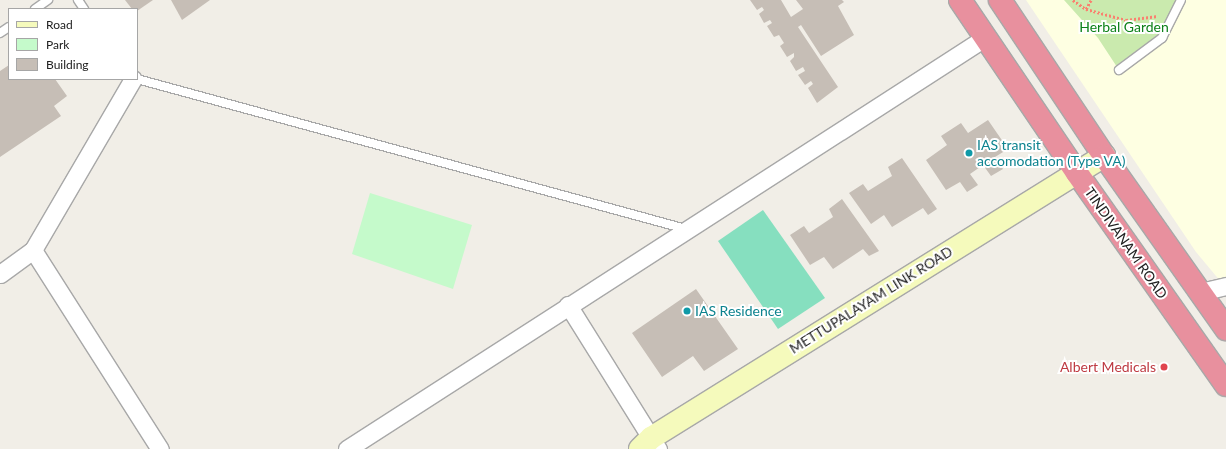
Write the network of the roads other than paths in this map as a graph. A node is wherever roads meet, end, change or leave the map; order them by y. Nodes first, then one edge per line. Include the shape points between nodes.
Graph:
1 (48, 0) edge
2 (960, 0) edge
3 (1000, 0) edge
4 (1181, 0) edge
5 (36, 8) edge
6 (986, 38) junction
7 (1119, 70) dead end
8 (138, 79) edge
9 (132, 80) edge
10 (1104, 156) junction
11 (1077, 173) junction
12 (690, 230) junction
13 (33, 250) junction
14 (0, 274) edge
15 (1226, 286) edge
16 (1200, 292) junction
17 (568, 305) junction
18 (1226, 329) edge
19 (1226, 385) edge
20 (650, 445) edge
21 (160, 449) edge
22 (347, 449) edge

1 - 5 lane
2 - 6 highway, TINDIVANAM ROAD
3 - 10 highway
4 - 7 lane via 1162,38
6 - 11 highway, TINDIVANAM ROAD
6 - 12 street
8 - 12 lane
9 - 13 street
10 - 11 street, METTUPALAYAM LINK ROAD
10 - 16 highway
11 - 19 highway, TINDIVANAM ROAD
11 - 20 street, METTUPALAYAM LINK ROAD
12 - 17 street
13 - 14 street
13 - 21 street
15 - 16 street
16 - 18 highway
17 - 20 street
17 - 22 street

